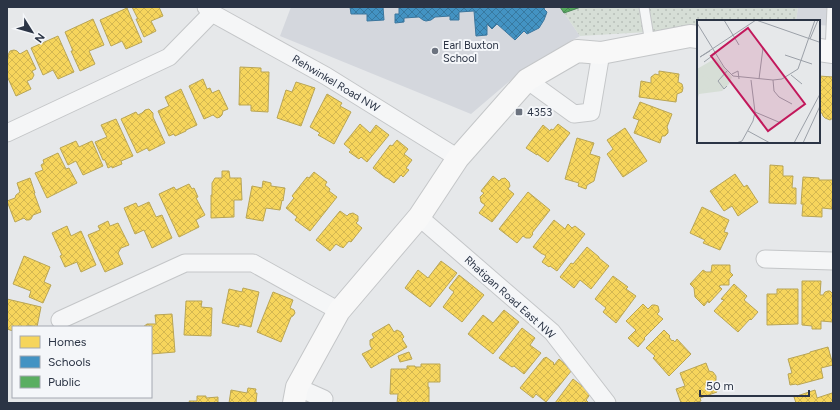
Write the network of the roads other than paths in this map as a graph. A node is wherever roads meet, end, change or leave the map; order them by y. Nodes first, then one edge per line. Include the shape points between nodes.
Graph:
1 (644, 7) edge
2 (832, 7) edge
3 (209, 10) edge
4 (697, 37) edge
5 (650, 44) junction
6 (827, 51) edge
7 (601, 53) junction
8 (527, 80) junction
9 (7, 134) edge
10 (458, 158) junction
11 (419, 217) junction
12 (765, 259) dead end
13 (833, 261) edge
14 (339, 311) junction
15 (60, 320) dead end
16 (295, 395) edge
17 (324, 399) dead end
18 (607, 403) edge

1 - 5 lane
2 - 6 lane
3 - 9 street, Rehwinkel Road NW via 169,57
3 - 10 street, Rehwinkel Road NW via 326,76
4 - 5 street
5 - 7 street
7 - 8 street via 577,51
7 - 8 street via 591,112 574,114
8 - 10 street
10 - 11 street
11 - 14 street
11 - 18 street, Rhatigan Road East NW via 552,332
12 - 13 street
14 - 15 street via 253,262 185,263
14 - 16 street
16 - 17 street

